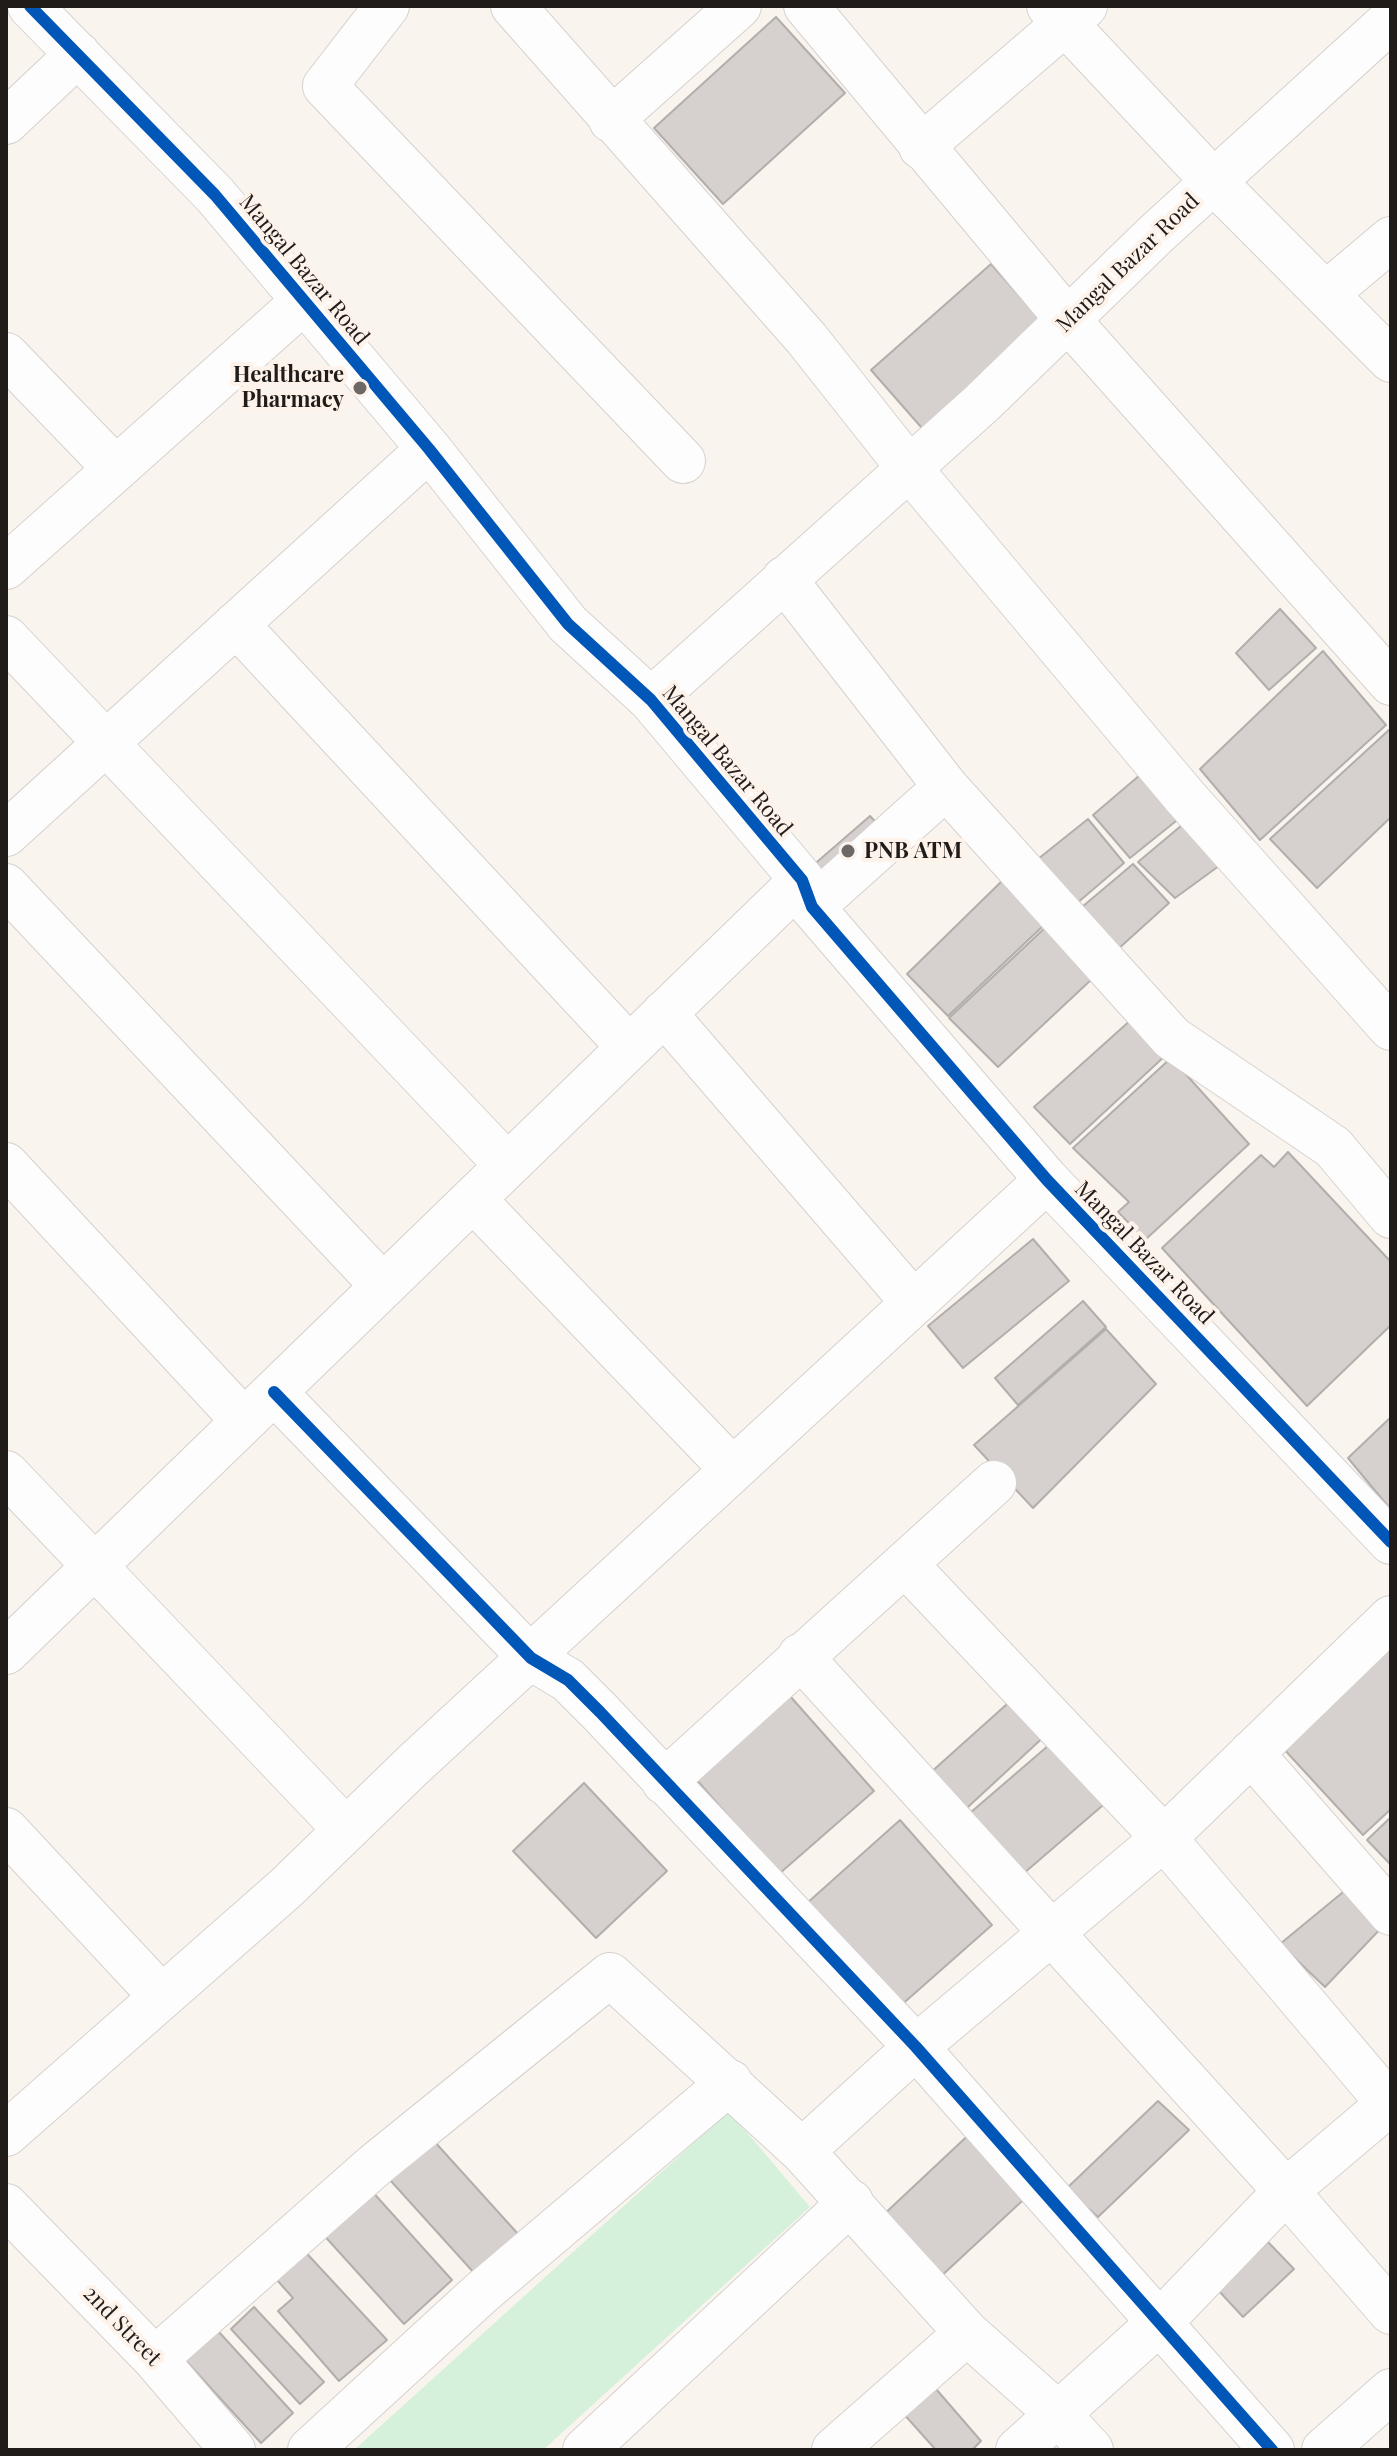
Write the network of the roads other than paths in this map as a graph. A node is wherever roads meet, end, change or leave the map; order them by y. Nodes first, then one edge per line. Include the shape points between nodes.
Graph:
1 (30, 6) edge
2 (513, 6) edge
3 (739, 6) edge
4 (806, 6) edge
5 (385, 7) edge
6 (1066, 12) edge
7 (1391, 20) edge
8 (78, 54) junction
9 (611, 120) junction
10 (6, 122) edge
11 (921, 147) junction
12 (1214, 182) junction
13 (1391, 239) edge
14 (1327, 293) junction
15 (304, 301) junction
16 (1068, 320) junction
17 (6, 355) edge
18 (1391, 360) edge
19 (429, 449) junction
20 (683, 461) dead end
21 (909, 468) junction
22 (116, 469) junction
23 (6, 567) edge
24 (784, 579) junction
25 (236, 624) junction
26 (6, 638) edge
27 (1391, 683) edge
28 (651, 700) junction
29 (106, 743) junction
30 (946, 787) junction
31 (6, 834) edge
32 (6, 886) edge
33 (807, 893) junction
34 (664, 1013) junction
35 (1391, 1028) edge
36 (629, 1047) junction
37 (6, 1165) edge
38 (507, 1165) junction
39 (1047, 1180) junction
40 (473, 1199) junction
41 (1391, 1216) edge
42 (383, 1286) junction
43 (913, 1302) junction
44 (259, 1406) junction
45 (732, 1469) junction
46 (6, 1473) edge
47 (994, 1483) dead end
48 (1391, 1542) edge
49 (906, 1565) junction
50 (95, 1566) junction
51 (1391, 1618) edge
52 (6, 1652) edge
53 (800, 1656) junction
54 (531, 1658) junction
55 (1251, 1753) junction
56 (664, 1782) junction
57 (6, 1830) edge
58 (346, 1830) junction
59 (1164, 1838) junction
60 (1391, 1913) edge
61 (1053, 1934) junction
62 (161, 1996) junction
63 (916, 2047) junction
64 (730, 2082) junction
65 (1390, 2104) edge
66 (6, 2134) edge
67 (802, 2151) junction
68 (1286, 2191) junction
69 (851, 2202) junction
70 (6, 2206) edge
71 (1391, 2312) edge
72 (1161, 2321) junction
73 (967, 2333) junction
74 (155, 2359) junction
75 (1391, 2391) edge
76 (1057, 2413) junction
77 (233, 2450) edge
78 (310, 2450) edge
79 (585, 2450) edge
80 (834, 2450) edge
81 (1018, 2450) edge
82 (1091, 2450) edge
83 (1272, 2450) edge
84 (1324, 2450) edge

1 - 8 street, Mangal Bazar Road
2 - 9 street
3 - 9 street
4 - 11 street
5 - 20 street via 325,86
6 - 11 street
6 - 12 street
7 - 12 street, Mangal Bazar Road
8 - 10 street
8 - 15 street, Mangal Bazar Road via 215,195
9 - 21 street via 806,338
11 - 16 street
12 - 14 street
12 - 16 street, Mangal Bazar Road
13 - 14 street
14 - 18 street
15 - 19 street, Mangal Bazar Road
15 - 22 street
16 - 21 street, Mangal Bazar Road
16 - 27 street
17 - 22 street
19 - 25 street
19 - 28 street, Mangal Bazar Road via 568,624
21 - 24 street, Mangal Bazar Road
21 - 35 street via 1185,797
22 - 23 street
24 - 28 street, Mangal Bazar Road
24 - 30 street
25 - 29 street
25 - 36 street
26 - 29 street
28 - 33 street, Mangal Bazar Road
29 - 31 street
29 - 38 street
30 - 33 street
30 - 41 street via 1172,1038 1333,1147
32 - 42 street
33 - 34 street
33 - 39 street, Mangal Bazar Road
34 - 36 street
34 - 43 street
36 - 38 street
37 - 44 street
38 - 40 street
39 - 43 street
39 - 48 street, Mangal Bazar Road
40 - 42 street
40 - 45 street
42 - 44 street
43 - 45 street
44 - 50 street
44 - 54 street
45 - 54 street
46 - 50 street
47 - 49 street
49 - 53 street
49 - 59 street
50 - 52 street
50 - 58 street
51 - 55 street
53 - 56 street
53 - 61 street
54 - 56 street via 568,1680
54 - 58 street
55 - 59 street
55 - 60 street
56 - 63 street
57 - 62 street
58 - 62 street
59 - 61 street
59 - 65 street
61 - 63 street
61 - 68 street
62 - 66 street
63 - 67 street
63 - 72 street
64 - 67 street
64 - 74 street via 610,1975 375,2165
64 - 78 street via 481,2293
65 - 68 street
67 - 69 street
68 - 71 street
68 - 72 street
69 - 73 street
69 - 79 street
70 - 74 street, 2nd Street
72 - 76 street
72 - 83 street
73 - 76 street
73 - 80 street
74 - 77 street, 2nd Street
75 - 84 street
76 - 81 street
76 - 82 street

